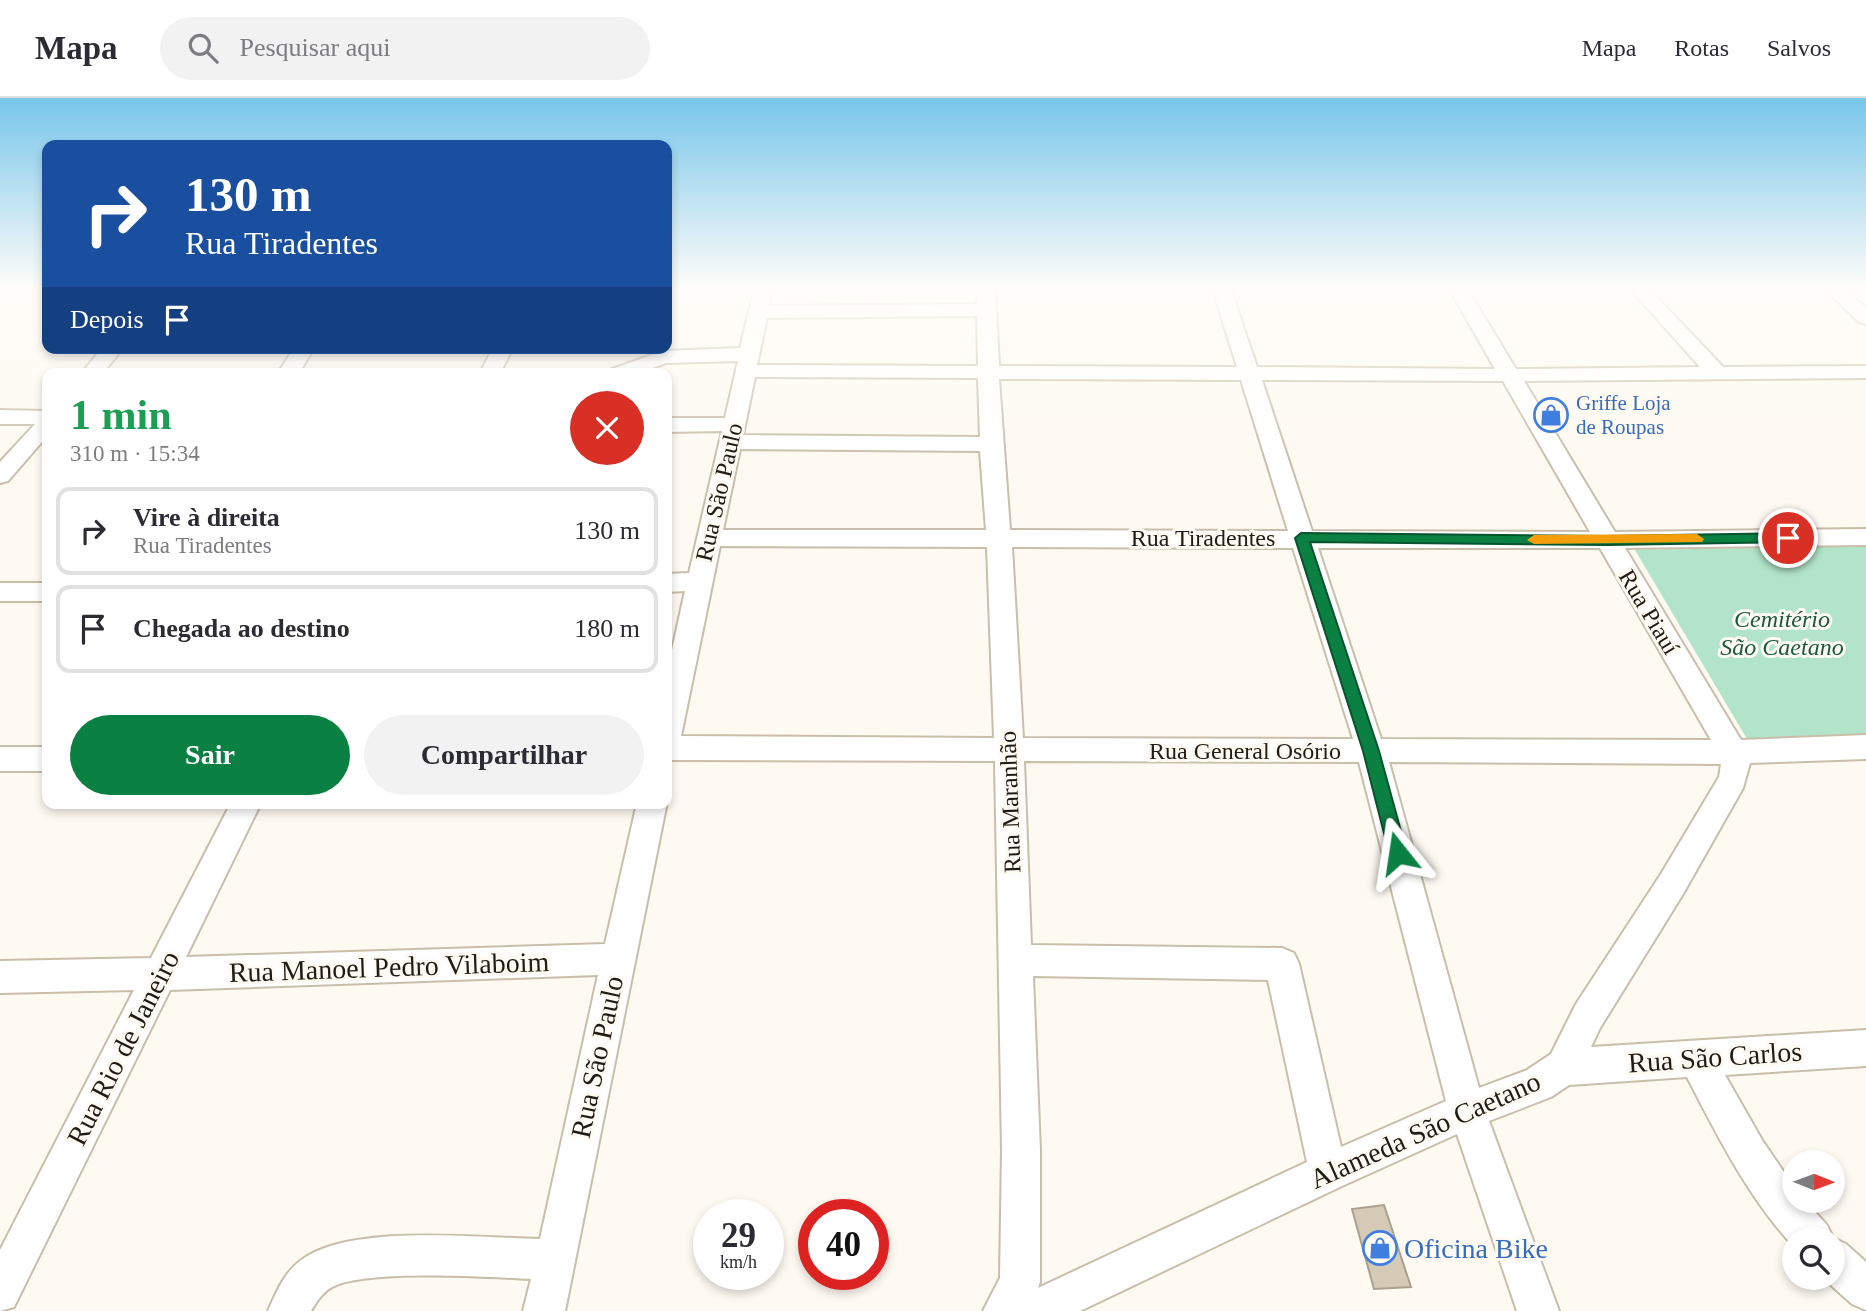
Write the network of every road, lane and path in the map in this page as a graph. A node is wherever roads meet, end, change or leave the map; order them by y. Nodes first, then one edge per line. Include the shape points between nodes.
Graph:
1 (751, 347) edge
2 (988, 347) edge
3 (1241, 347) edge
4 (1493, 347) edge
5 (1693, 347) edge
6 (108, 354) edge
7 (748, 363) junction
8 (96, 368) edge
9 (633, 368) edge
10 (1866, 372) edge
11 (989, 374) junction
12 (1718, 374) junction
13 (1250, 375) junction
14 (1510, 375) junction
15 (0, 417) edge
16 (42, 417) edge
17 (672, 426) edge
18 (42, 429) edge
19 (732, 433) junction
20 (991, 444) junction
21 (0, 476) edge
22 (1866, 537) edge
23 (708, 538) junction
24 (999, 538) junction
25 (1301, 538) junction
26 (1607, 540) junction
27 (698, 582) junction
28 (672, 583) edge
29 (0, 592) edge
30 (42, 592) edge
31 (672, 710) edge
32 (1866, 747) edge
33 (672, 748) edge
34 (1009, 751) junction
35 (1371, 751) junction
36 (1733, 752) junction
37 (42, 759) edge
38 (0, 760) edge
39 (243, 809) edge
40 (651, 809) edge
41 (618, 959) junction
42 (1016, 960) junction
43 (3, 971) edge
44 (160, 974) junction
45 (1866, 1048) edge
46 (1697, 1059) junction
47 (1564, 1067) junction
48 (1467, 1111) junction
49 (1328, 1172) junction
50 (1803, 1227) edge
51 (554, 1259) junction
52 (1845, 1270) edge
53 (1866, 1290) edge
54 (0, 1293) edge
55 (289, 1311) edge
56 (544, 1311) edge
57 (1004, 1311) edge
58 (1035, 1311) edge
59 (1538, 1311) edge

1 - 7 street, Rua São Paulo
2 - 11 street, Rua Maranhão
3 - 13 street
4 - 14 street, Rua Piauí
5 - 12 street
6 - 8 street
7 - 9 street via 663,357
7 - 11 street
7 - 19 street, Rua São Paulo
10 - 12 street
11 - 13 street
11 - 20 street, Rua Maranhão
12 - 14 street
13 - 14 street
13 - 25 street
14 - 26 street, Rua Piauí
15 - 16 street
17 - 19 street
18 - 21 street
19 - 20 street
19 - 23 street, Rua São Paulo
20 - 24 street, Rua Maranhão
22 - 26 street, Rua Tiradentes
23 - 24 street, Rua Tiradentes
23 - 27 street, Rua São Paulo
24 - 25 street, Rua Tiradentes
24 - 34 street, Rua Maranhão
25 - 26 street, Rua Tiradentes
25 - 35 street
26 - 36 street, Rua Piauí
27 - 28 street
27 - 31 street, Rua São Paulo
29 - 30 street
32 - 36 street, Rua General Osório
33 - 34 street, Rua General Osório
34 - 35 street, Rua General Osório
34 - 42 street, Rua Maranhão
35 - 36 street, Rua General Osório
35 - 48 street
36 - 47 street, Alameda São Caetano via 1732,779 1588,1016
37 - 38 street
39 - 44 street, Rua Rio de Janeiro
40 - 41 street, Rua São Paulo
41 - 44 street, Rua Manoel Pedro Vilaboim
41 - 51 street, Rua São Paulo
42 - 49 street via 1282,964
42 - 57 street, Rua Maranhão via 1020,1282
43 - 44 street, Rua Manoel Pedro Vilaboim
44 - 54 street, Rua Rio de Janeiro
45 - 46 street, Rua São Carlos
46 - 47 street, Rua São Carlos
46 - 50 street via 1751,1161
47 - 48 street, Alameda São Caetano via 1538,1084
48 - 49 street, Alameda São Caetano
48 - 59 street
49 - 58 street, Alameda São Caetano
51 - 55 street via 348,1261 321,1270 301,1288
51 - 56 street, Rua São Paulo
52 - 53 street

